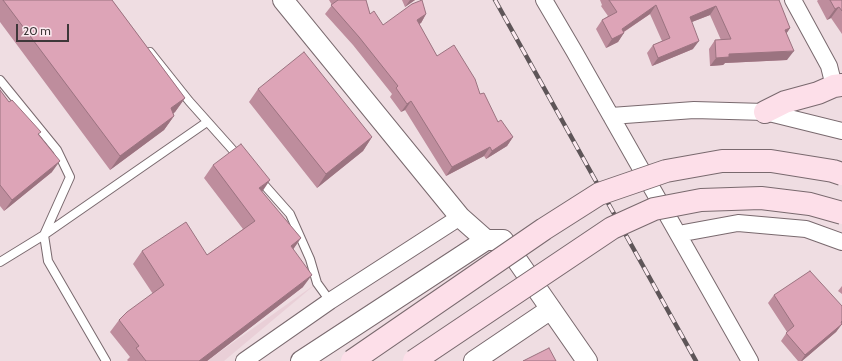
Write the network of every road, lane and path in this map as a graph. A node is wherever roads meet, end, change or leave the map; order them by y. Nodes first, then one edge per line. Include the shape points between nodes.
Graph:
1 (283, 0) edge
2 (544, 0) edge
3 (793, 0) edge
4 (147, 48) edge
5 (837, 74) edge
6 (0, 80) edge
7 (765, 112) junction
8 (612, 116) junction
9 (208, 122) junction
10 (842, 131) edge
11 (243, 162) edge
12 (254, 173) edge
13 (842, 174) edge
14 (842, 213) edge
15 (460, 217) junction
16 (678, 234) junction
17 (44, 235) junction
18 (486, 240) junction
19 (842, 242) edge
20 (0, 262) edge
21 (330, 301) junction
22 (552, 309) junction
23 (106, 361) edge
24 (244, 361) edge
25 (301, 361) edge
26 (352, 361) edge
27 (414, 361) edge
28 (474, 361) edge
29 (587, 361) edge
30 (750, 361) edge

1 - 15 street
2 - 8 street
3 - 5 street
4 - 9 lane
5 - 7 main road via 818,93 785,102
6 - 17 lane via 56,150 70,177
7 - 8 street via 694,110
7 - 10 street
8 - 16 street
9 - 11 lane
9 - 17 lane
12 - 21 lane via 290,214 310,259 317,283
13 - 26 main road, bridge via 771,161 722,161 666,171 599,194
14 - 27 main road, bridge via 810,204 761,198 701,200 654,209 612,228
15 - 18 street
15 - 21 street
16 - 19 street via 738,223 806,229
16 - 30 street
17 - 20 lane
17 - 23 lane via 48,261
18 - 22 street via 503,240
18 - 25 street
21 - 24 street
22 - 28 street
22 - 29 street

